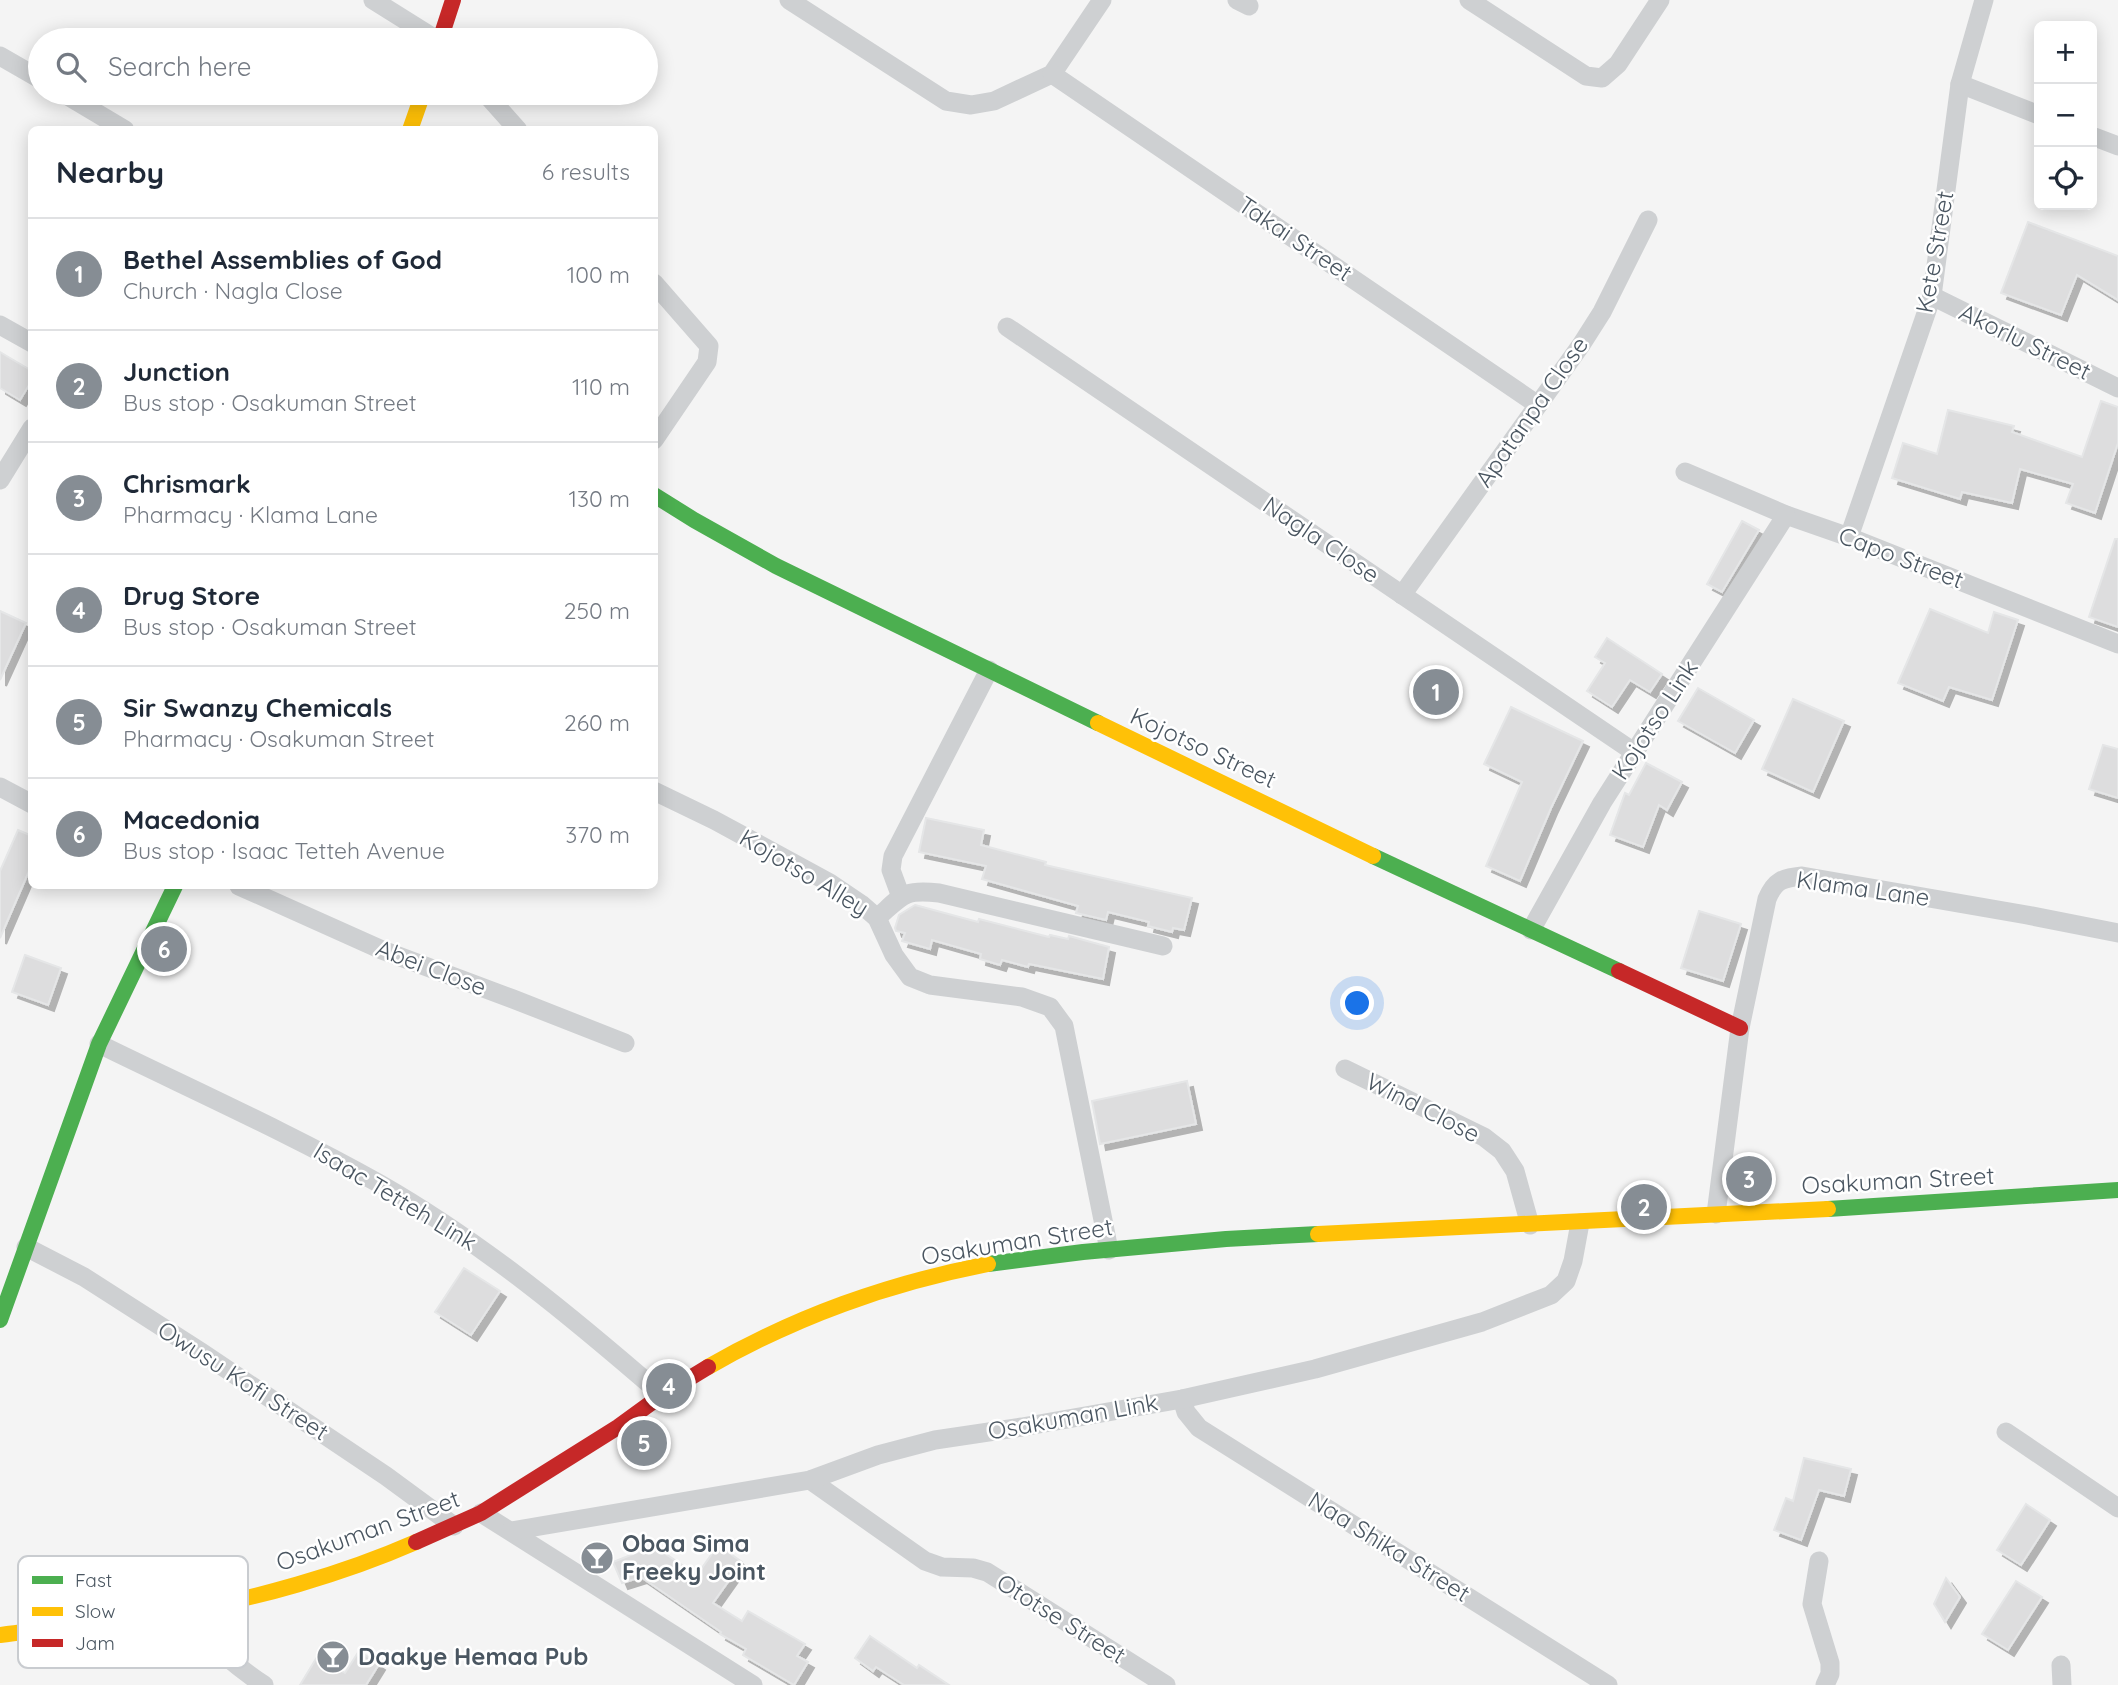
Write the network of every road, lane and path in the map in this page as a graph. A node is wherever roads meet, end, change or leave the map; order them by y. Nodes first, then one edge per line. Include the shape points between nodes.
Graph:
1 (373, 0) edge
2 (453, 0) edge
3 (789, 0) edge
4 (1102, 0) edge
5 (1469, 0) edge
6 (1660, 0) edge
7 (1984, 0) edge
8 (419, 28) edge
9 (443, 28) edge
10 (0, 56) edge
11 (28, 72) edge
12 (1052, 74) junction
13 (1960, 84) junction
14 (83, 105) edge
15 (419, 105) edge
16 (496, 105) edge
17 (2034, 113) edge
18 (118, 126) edge
19 (411, 126) edge
20 (514, 126) edge
21 (2097, 138) edge
22 (2118, 146) edge
23 (1648, 220) dead end
24 (658, 288) edge
25 (1932, 296) junction
26 (0, 325) edge
27 (1007, 327) dead end
28 (28, 341) edge
29 (2118, 388) edge
30 (1538, 405) junction
31 (28, 434) edge
32 (658, 434) edge
33 (1685, 472) dead end
34 (0, 480) edge
35 (658, 498) edge
36 (1786, 515) junction
37 (1849, 537) junction
38 (1402, 595) junction
39 (2118, 644) edge
40 (989, 670) junction
41 (1634, 752) junction
42 (0, 787) edge
43 (658, 793) edge
44 (28, 802) edge
45 (174, 889) edge
46 (246, 889) edge
47 (901, 897) junction
48 (877, 918) junction
49 (1531, 930) junction
50 (2118, 933) edge
51 (1163, 946) dead end
52 (1740, 1028) junction
53 (625, 1043) dead end
54 (99, 1044) junction
55 (1345, 1069) dead end
56 (2118, 1190) edge
57 (1716, 1214) junction
58 (1580, 1223) junction
59 (1530, 1225) junction
60 (26, 1247) junction
61 (1109, 1250) junction
62 (0, 1320) edge
63 (662, 1395) junction
64 (1182, 1399) junction
65 (2006, 1432) dead end
66 (810, 1480) junction
67 (2118, 1508) edge
68 (481, 1513) junction
69 (454, 1526) junction
70 (511, 1531) junction
71 (1819, 1561) dead end
72 (248, 1596) edge
73 (18, 1633) edge
74 (0, 1635) edge
75 (2061, 1665) dead end
76 (238, 1668) edge
77 (264, 1685) edge
78 (753, 1685) edge
79 (1166, 1685) edge
80 (1608, 1685) edge
81 (1825, 1685) edge
82 (2062, 1685) edge

1 - 8 street
2 - 9 street
3 - 12 street via 946,101 971,105 994,101
4 - 12 street
5 - 6 street via 1586,76 1602,78 1618,64
7 - 13 street, Kete Street
10 - 11 street
12 - 30 street, Takai Street
13 - 17 street
13 - 25 street, Kete Street
14 - 18 street
15 - 19 street
16 - 20 street
21 - 22 street
23 - 30 street, Apatanpa Close via 1602,312
24 - 32 street via 709,346 707,362
25 - 29 street, Akorlu Street
25 - 37 street, Kete Street
26 - 28 street
27 - 38 street, Nagla Close
30 - 38 street, Apatanpa Close
31 - 34 street
33 - 36 street, Capo Street
35 - 40 street, Kojotso Street via 772,565
36 - 37 street, Capo Street
36 - 41 street, Kojotso Link
37 - 39 street, Capo Street
38 - 41 street, Nagla Close
40 - 47 street via 893,856 891,870
40 - 49 street, Kojotso Street
41 - 49 street, Kojotso Link
42 - 44 street
43 - 48 street, Kojotso Alley via 830,883
45 - 54 street
46 - 53 street, Abei Close via 382,950
47 - 48 street
47 - 51 street via 917,890 939,893
48 - 61 street, Kojotso Alley via 910,977 930,985 1022,997 1050,1007 1064,1026
49 - 52 street, Kojotso Street
50 - 52 street, Klama Lane via 1787,877 1772,886 1766,899
52 - 57 street, Klama Lane
54 - 60 street
54 - 63 street, Isaac Tetteh Link via 382,1185 480,1248 569,1315
55 - 59 street, Wind Close via 1484,1137 1502,1151 1515,1171
56 - 57 street, Osakuman Street
57 - 58 street, Osakuman Street
58 - 59 street, Osakuman Street
58 - 64 street, Osakuman Link via 1566,1281 1551,1295 1482,1322 1315,1369
59 - 61 street, Osakuman Street via 1226,1239
60 - 62 street
60 - 69 street, Owusu Kofi Street via 84,1277 201,1352
61 - 63 street, Osakuman Street via 995,1263 893,1286 743,1347
63 - 68 street, Osakuman Street
64 - 66 street, Osakuman Link via 935,1440
64 - 80 street, Naa Shika Street via 1199,1428
65 - 67 street
66 - 70 street, Osakuman Link
66 - 79 street, Ototse Street via 925,1561 987,1572
68 - 69 street, Osakuman Street
68 - 70 street
69 - 72 street, Osakuman Street via 314,1579
70 - 78 street
71 - 81 street via 1812,1604 1830,1662
73 - 74 street, Osakuman Street
75 - 82 street
76 - 77 street

